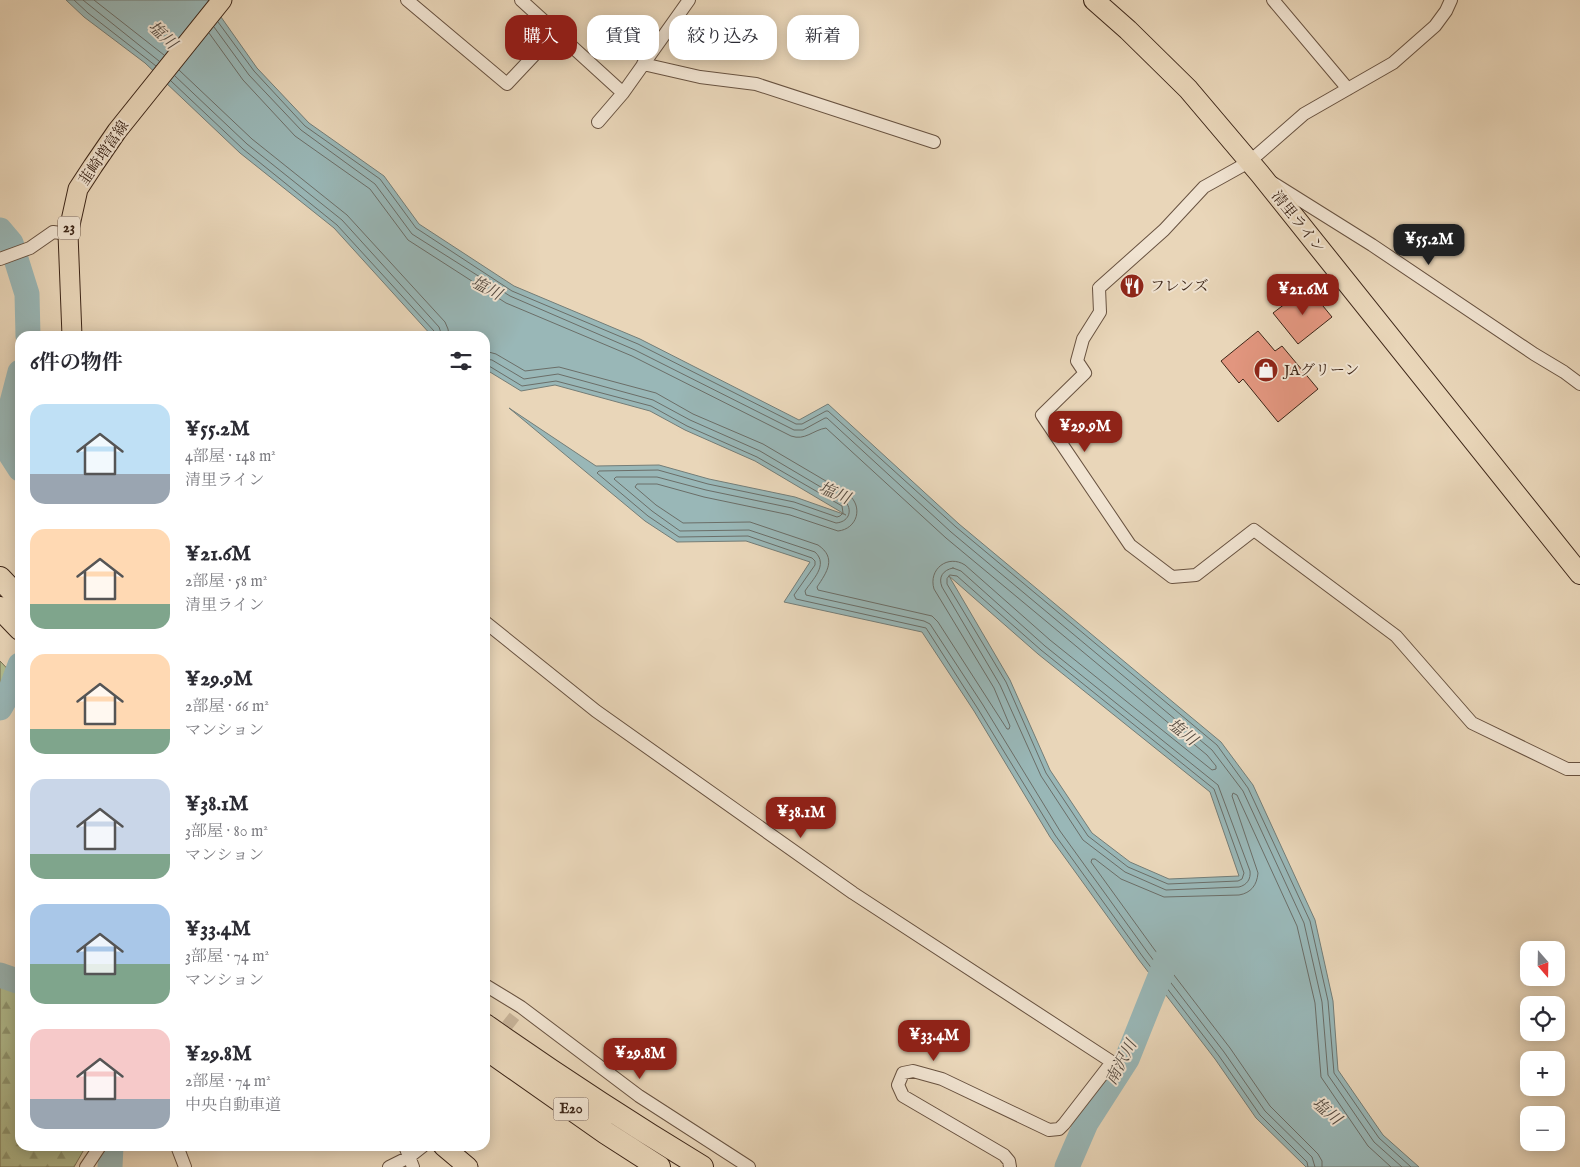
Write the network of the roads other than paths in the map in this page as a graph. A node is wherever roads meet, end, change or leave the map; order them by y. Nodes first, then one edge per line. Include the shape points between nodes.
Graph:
1 (222, 0) edge
2 (407, 0) edge
3 (521, 0) edge
4 (690, 0) edge
5 (1094, 0) edge
6 (1273, 0) edge
7 (1451, 0) edge
8 (537, 15) edge
9 (577, 51) edge
10 (530, 60) edge
11 (643, 64) junction
12 (1348, 89) junction
13 (623, 93) junction
14 (598, 122) dead end
15 (934, 142) dead end
16 (1254, 168) junction
17 (68, 234) junction
18 (0, 259) edge
19 (72, 331) edge
20 (1580, 384) edge
21 (1580, 574) edge
22 (0, 578) edge
23 (15, 594) edge
24 (0, 608) edge
25 (15, 624) edge
26 (490, 626) edge
27 (1580, 769) edge
28 (490, 989) edge
29 (490, 1029) edge
30 (490, 1052) edge
31 (97, 1151) edge
32 (179, 1151) edge
33 (450, 1151) edge
34 (409, 1157) edge
35 (86, 1167) edge
36 (185, 1167) edge
37 (389, 1167) edge
38 (468, 1167) edge
39 (659, 1167) edge
40 (702, 1167) edge
41 (749, 1167) edge
42 (1010, 1167) edge

1 - 17 main road, 韮崎増富線 / 23 via 117,131 93,166 78,189
2 - 10 street via 507,84
3 - 8 street
4 - 11 street
5 - 16 highway, 清里ライン via 1188,89
6 - 12 street
7 - 12 street via 1434,26 1393,64
9 - 13 street
11 - 13 street
11 - 15 street via 700,77 756,84
12 - 16 street via 1304,114
13 - 14 street
16 - 20 street
16 - 21 highway, 清里ライン
16 - 27 street via 1204,187 1164,230 1098,288 1100,312 1083,339 1077,361 1085,372 1042,414 1130,545 1172,577 1196,575 1254,530 1396,636 1472,723 1567,769
17 - 18 street via 53,232 30,248
17 - 19 main road, 韮崎増富線 / 23
22 - 23 highway
24 - 25 highway
26 - 42 street via 596,711 854,893 1112,1062 1064,1124 1059,1129 1049,1130 942,1079 913,1071 903,1073 898,1085 903,1096 1004,1155 1010,1161
28 - 41 street via 639,1096
29 - 40 highway, E20 via 596,1102
30 - 39 highway, E20
31 - 35 street
32 - 36 street
33 - 38 main road
34 - 37 street

